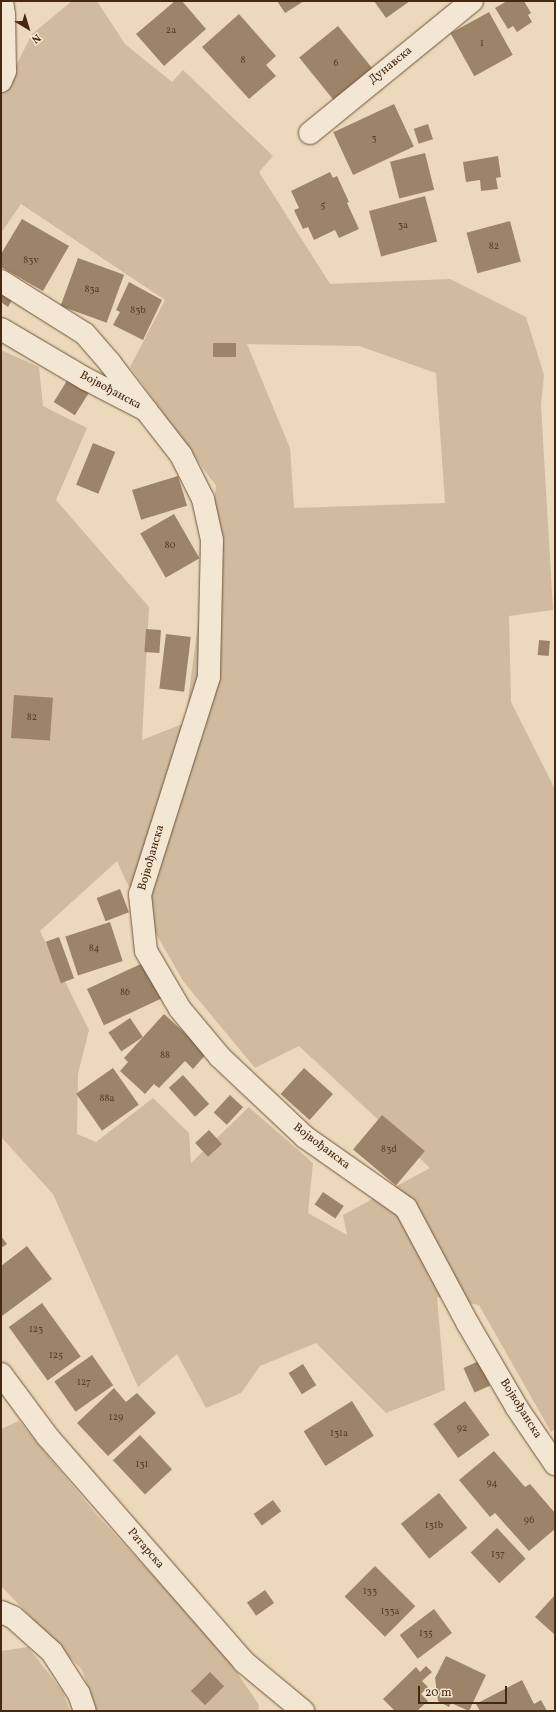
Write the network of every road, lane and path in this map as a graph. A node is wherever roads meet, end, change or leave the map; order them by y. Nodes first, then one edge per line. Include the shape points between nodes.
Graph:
1 (2, 1) edge
2 (472, 1) edge
3 (3, 39) edge
4 (1, 81) edge
5 (310, 133) dead end
6 (1, 281) edge
7 (1, 329) edge
8 (146, 410) junction
9 (1, 1374) edge
10 (555, 1464) edge
11 (1, 1612) edge
12 (85, 1711) edge
13 (303, 1711) edge

1 - 3 street
2 - 5 street, Дунавска
3 - 4 street via 5,71
6 - 8 street via 85,334
7 - 8 street, Војвођанска via 86,379
8 - 10 street, Војвођанска via 181,455 203,498 212,540 209,677 140,894 146,951 180,1008 220,1057 305,1137 406,1208 472,1331 517,1408
9 - 13 street, Ратарска via 47,1436 244,1662
11 - 12 street via 13,1617 52,1652 79,1694

